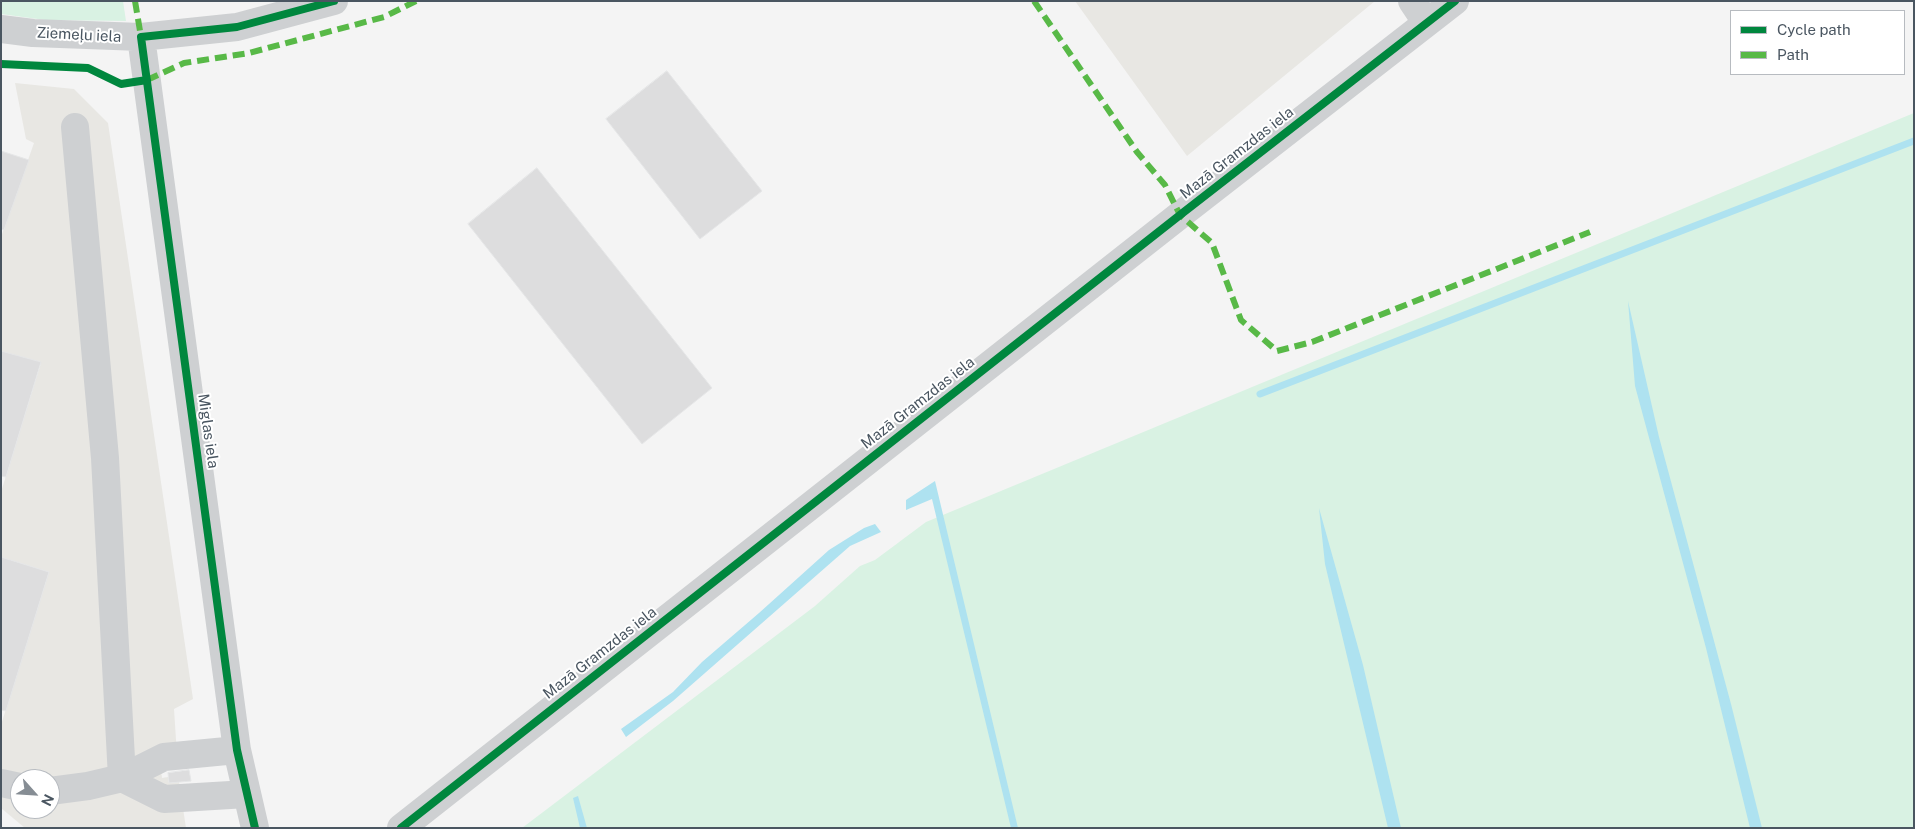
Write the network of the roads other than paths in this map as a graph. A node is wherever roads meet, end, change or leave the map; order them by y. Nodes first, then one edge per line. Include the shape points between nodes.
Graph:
1 (334, 1) edge
2 (1455, 1) edge
3 (1419, 11) edge
4 (1, 29) edge
5 (141, 37) junction
6 (75, 127) dead end
7 (237, 750) junction
8 (122, 778) junction
9 (60, 790) edge
10 (247, 794) junction
11 (254, 828) edge
12 (401, 828) edge

1 - 5 street, Ziemeļu iela via 237,27
2 - 3 street, Mazā Gramzdas iela
3 - 12 street, Mazā Gramzdas iela
4 - 5 street, Ziemeļu iela
5 - 7 street, Miglas iela
6 - 8 street via 105,458
7 - 8 street via 164,757
7 - 10 street, Miglas iela
8 - 9 street
8 - 10 street via 164,799
10 - 11 street, Miglas iela

